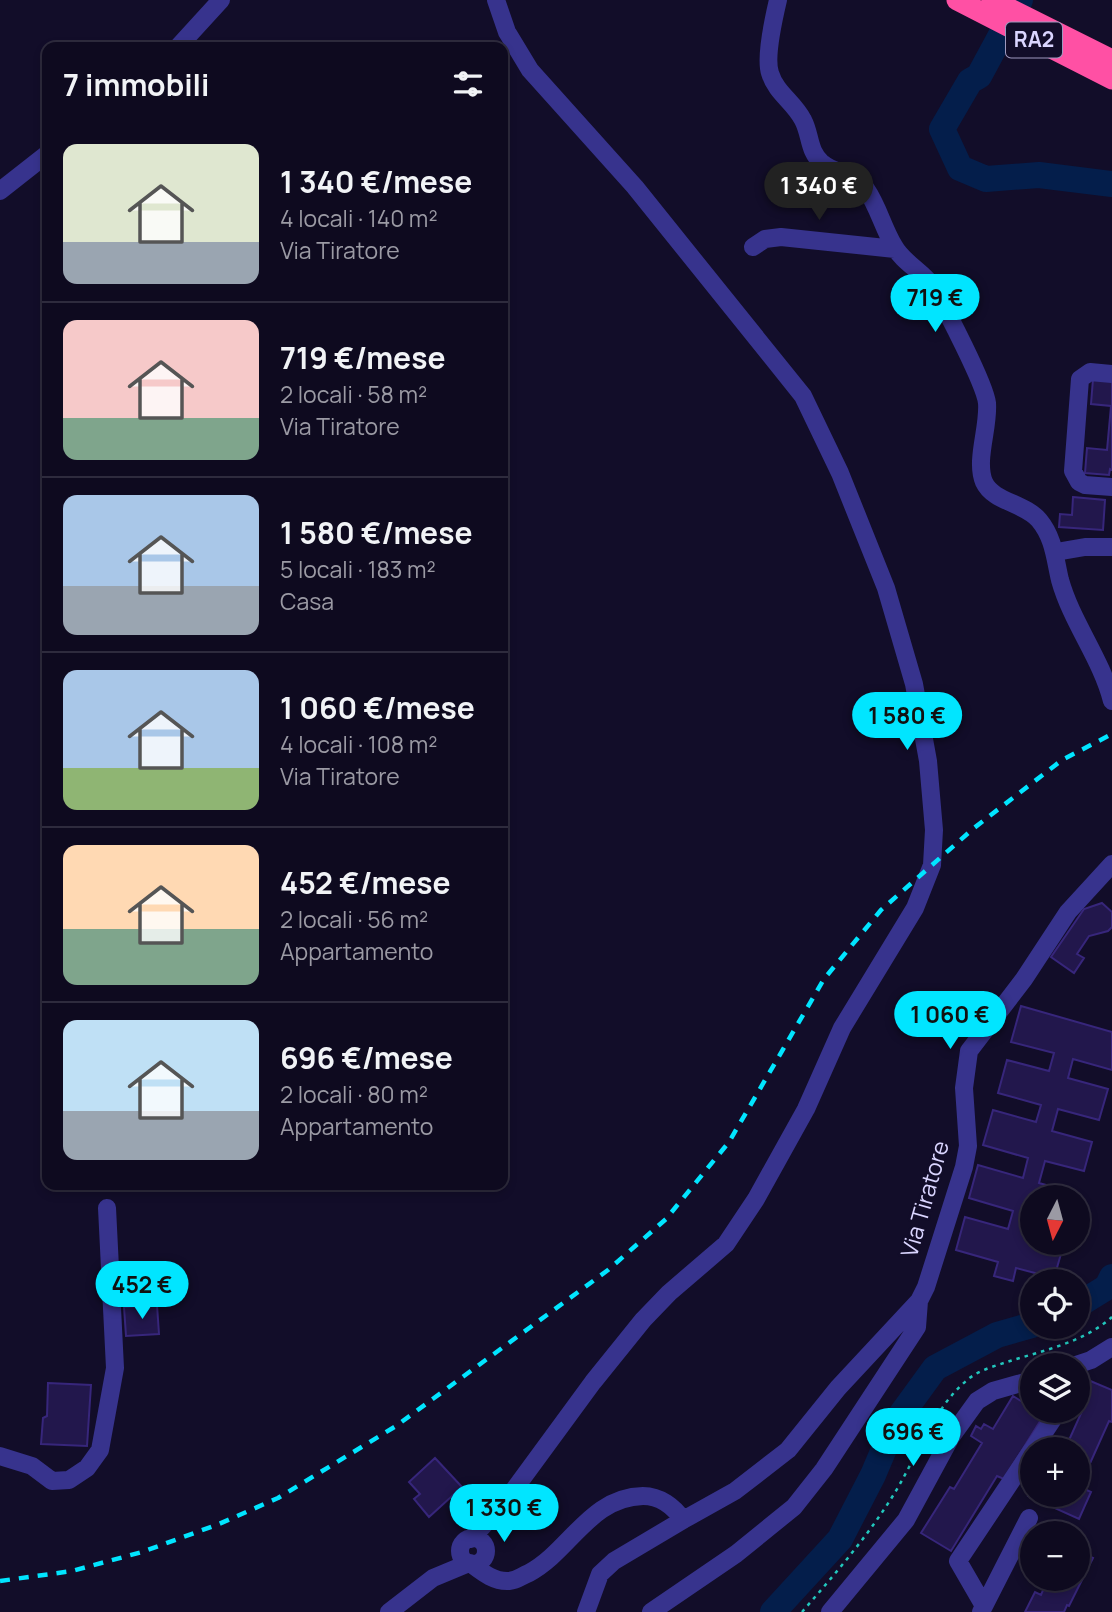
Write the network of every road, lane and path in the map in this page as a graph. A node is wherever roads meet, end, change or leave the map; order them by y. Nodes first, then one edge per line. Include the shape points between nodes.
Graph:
1 (221, 0) edge
2 (496, 0) edge
3 (778, 0) edge
4 (957, 0) edge
5 (992, 0) edge
6 (183, 42) edge
7 (1112, 60) edge
8 (1112, 79) edge
9 (42, 158) edge
10 (0, 191) edge
11 (752, 247) dead end
12 (895, 249) junction
13 (1112, 374) edge
14 (1112, 487) edge
15 (1112, 547) edge
16 (1056, 552) junction
17 (1110, 685) edge
18 (1112, 701) edge
19 (1112, 864) edge
20 (107, 1208) dead end
21 (919, 1301) junction
22 (1112, 1347) edge
23 (1090, 1360) edge
24 (1020, 1383) edge
25 (0, 1456) edge
26 (1020, 1468) edge
27 (1029, 1518) dead end
28 (683, 1520) junction
29 (473, 1552) junction
30 (983, 1609) edge
31 (389, 1612) edge
32 (586, 1612) edge
33 (651, 1612) edge
34 (830, 1612) edge

1 - 6 street
2 - 29 street via 507,32 530,70 635,187 803,396 840,472 886,588 914,684 934,830 932,865 915,908 842,1028 806,1108 756,1199 726,1244 669,1293 593,1382
3 - 12 street via 769,71 805,123 812,152 823,164 848,173 866,187
4 - 8 highway, RA2
5 - 7 highway, RA2
9 - 10 street
11 - 12 street via 780,237
12 - 16 street via 932,285 987,399 981,463 986,485 1038,518
13 - 14 street via 1090,372 1080,379 1073,471 1085,485
15 - 16 street
16 - 17 street via 1070,609
17 - 18 street
19 - 21 street, Via Tiratore via 1068,912 970,1051 964,1088 968,1130 964,1167
20 - 25 street via 115,1368 100,1450 87,1468 61,1481
21 - 28 street, Via Tiratore via 788,1450 735,1491
21 - 33 street, Via Tiratore via 918,1327 794,1507 736,1554
22 - 23 street
24 - 34 street via 977,1401 951,1437 906,1520
26 - 30 street via 958,1561
27 - 30 street
28 - 29 street via 662,1501 630,1497 599,1510 546,1563 519,1579 496,1580
28 - 32 street, Via Tiratore via 600,1574
29 - 31 street

